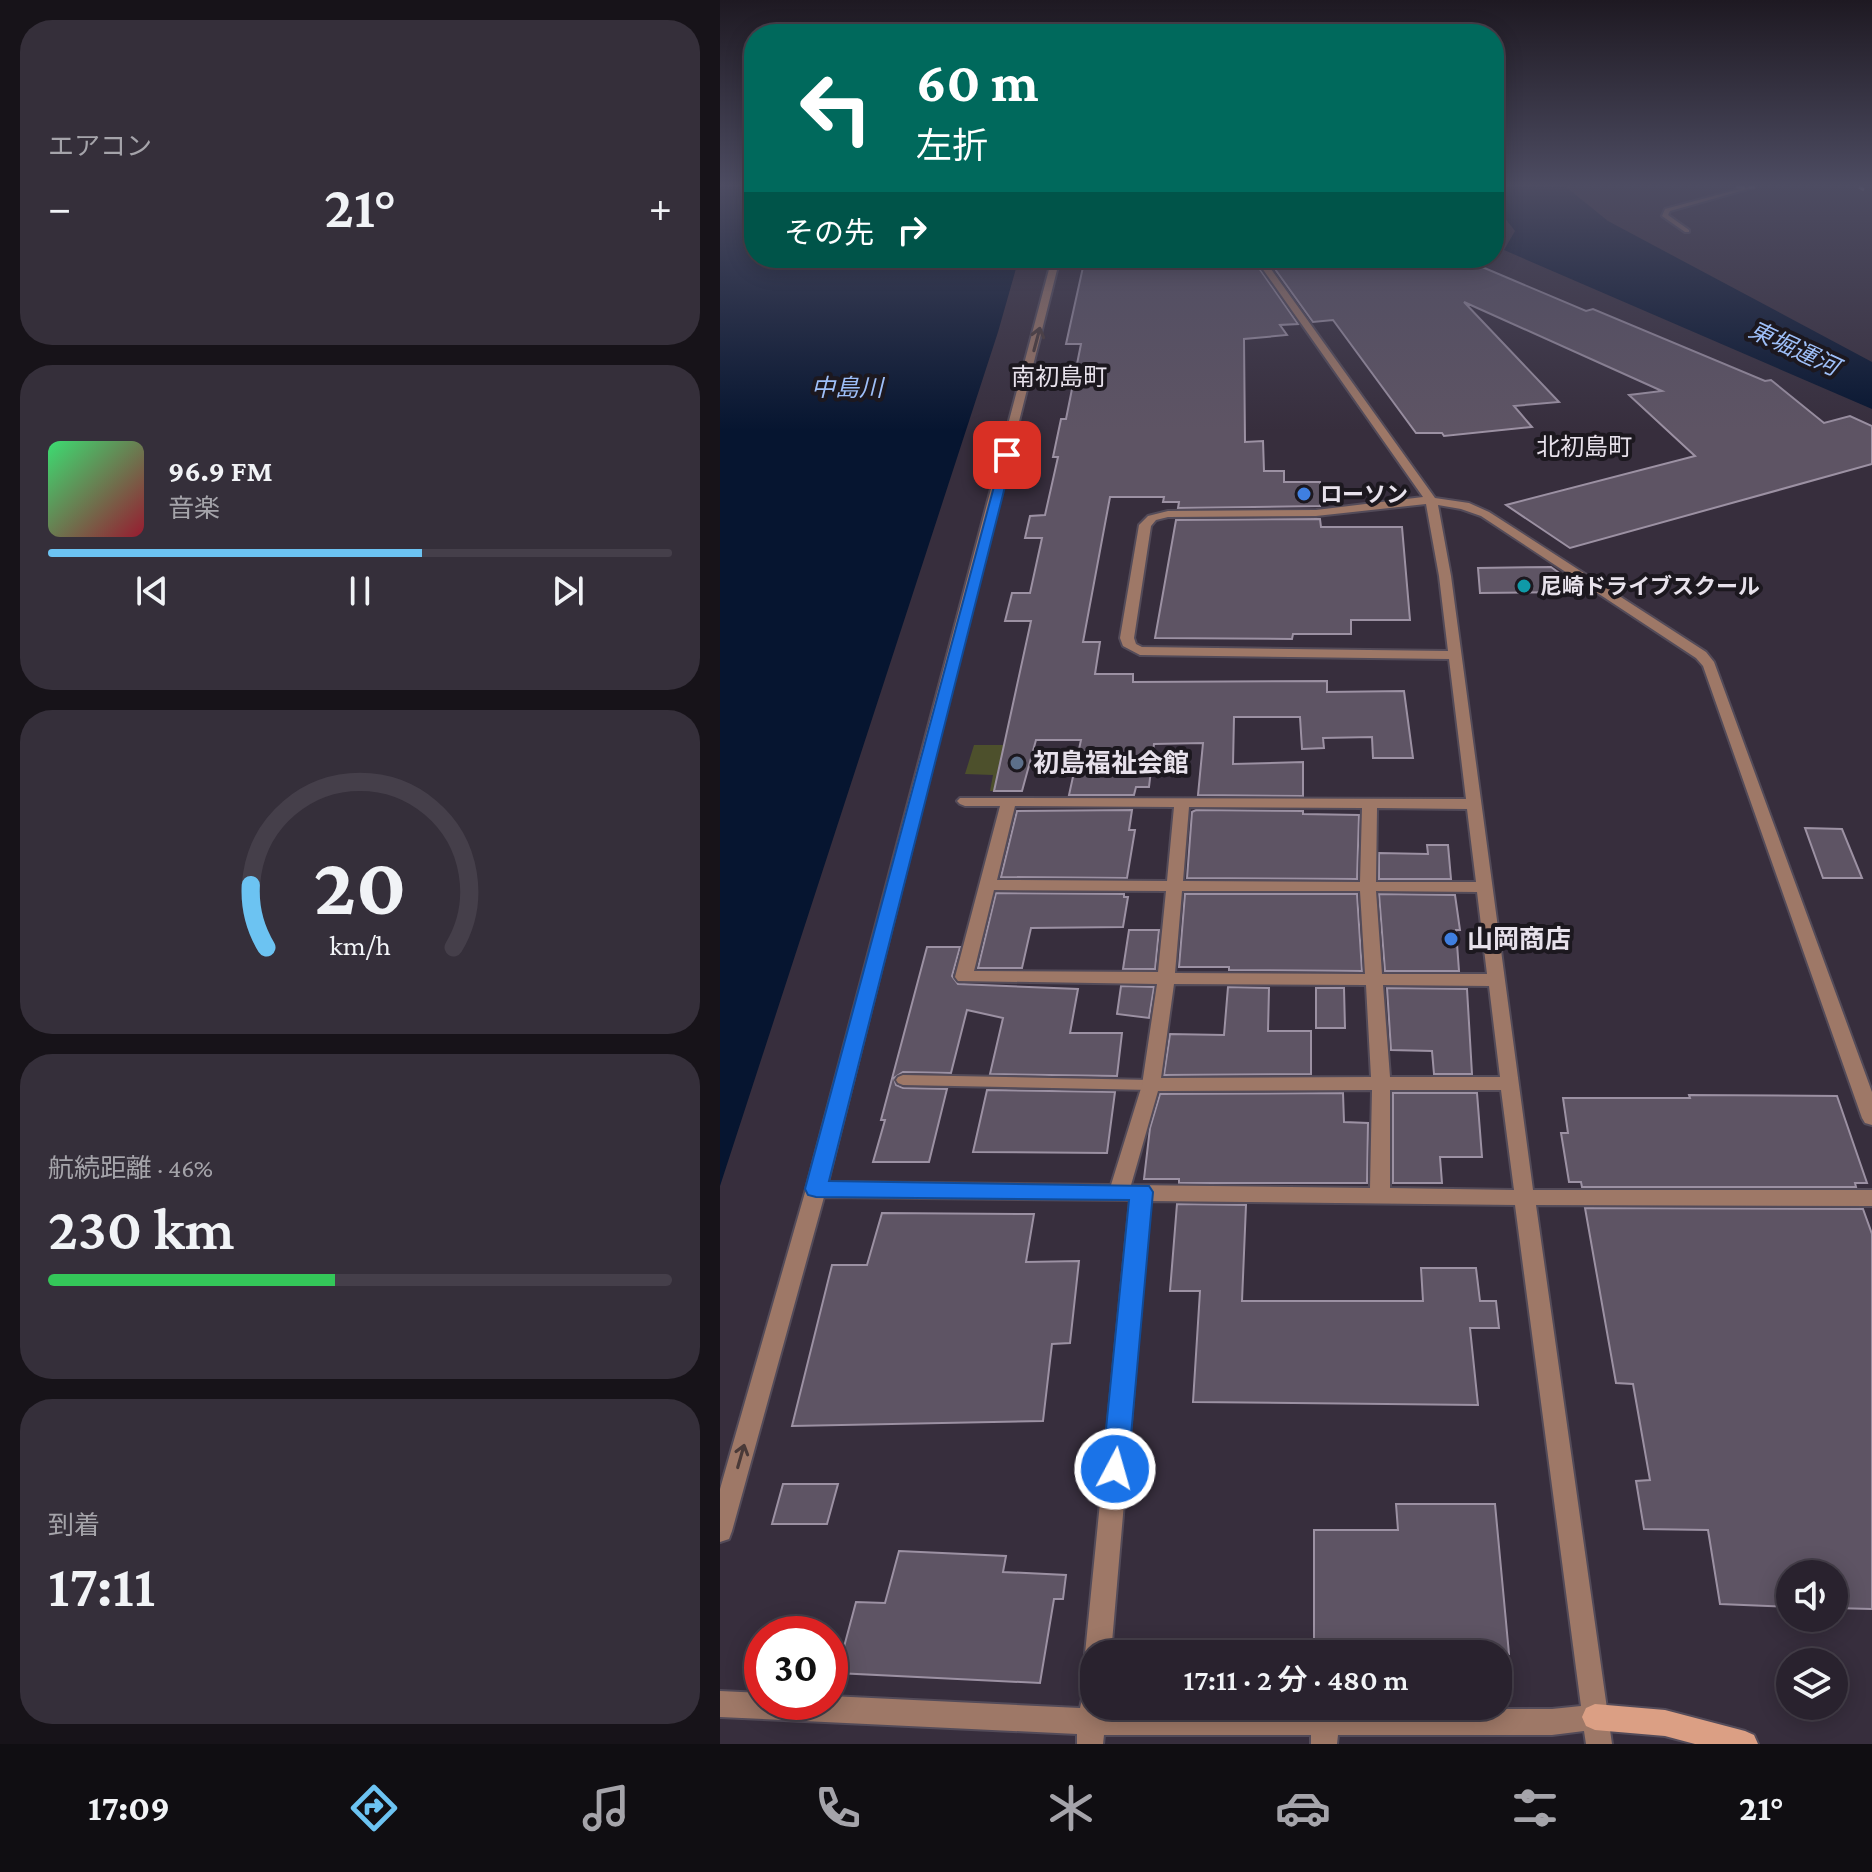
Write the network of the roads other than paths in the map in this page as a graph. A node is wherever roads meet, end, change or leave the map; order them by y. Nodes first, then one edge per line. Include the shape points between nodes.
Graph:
1 (1053, 268) edge
2 (1266, 268) edge
3 (1431, 500) junction
4 (1455, 655) junction
5 (965, 801) dead end
6 (1009, 801) junction
7 (1182, 802) junction
8 (1370, 803) junction
9 (1474, 804) junction
10 (987, 885) junction
11 (1176, 886) junction
12 (1484, 887) junction
13 (1368, 888) junction
14 (1166, 978) junction
15 (1372, 980) junction
16 (1496, 980) junction
17 (903, 1080) dead end
18 (1510, 1083) junction
19 (1381, 1084) junction
20 (1151, 1085) junction
21 (1872, 1118) edge
22 (816, 1189) junction
23 (1130, 1192) junction
24 (1380, 1195) junction
25 (1525, 1197) junction
26 (1872, 1198) edge
27 (720, 1531) edge
28 (1099, 1640) edge
29 (720, 1704) edge
30 (1595, 1717) junction
31 (1090, 1733) edge
32 (1324, 1733) edge
33 (1599, 1744) edge
34 (1745, 1744) edge

22 -> 1 street
2 - 3 street
3 - 4 street
3 - 4 street via 1316,513 1152,518 1145,525 1127,638 1130,646 1154,654
3 - 21 street via 1458,501 1485,514 1705,660
4 - 9 street
5 - 6 street
6 - 7 street
6 - 10 street
7 - 8 street
7 - 11 street
8 - 9 street
8 - 13 street
9 - 12 street
10 - 11 street
10 - 14 street via 964,977
11 - 13 street
11 - 14 street
12 - 13 street
12 - 16 street
13 - 15 street
14 - 15 street
14 - 20 street
15 - 16 street
15 - 19 street
16 - 18 street
17 - 20 lane
18 - 19 street
18 - 25 street
19 - 20 street
19 - 24 street
20 - 23 street
22 - 23 street
27 -> 22 street
23 - 24 street
23 - 28 street
24 - 25 street
25 - 26 street
25 - 30 street
29 - 31 street
30 - 32 street
30 - 33 street
30 - 34 street via 1665,1723
31 - 32 street

